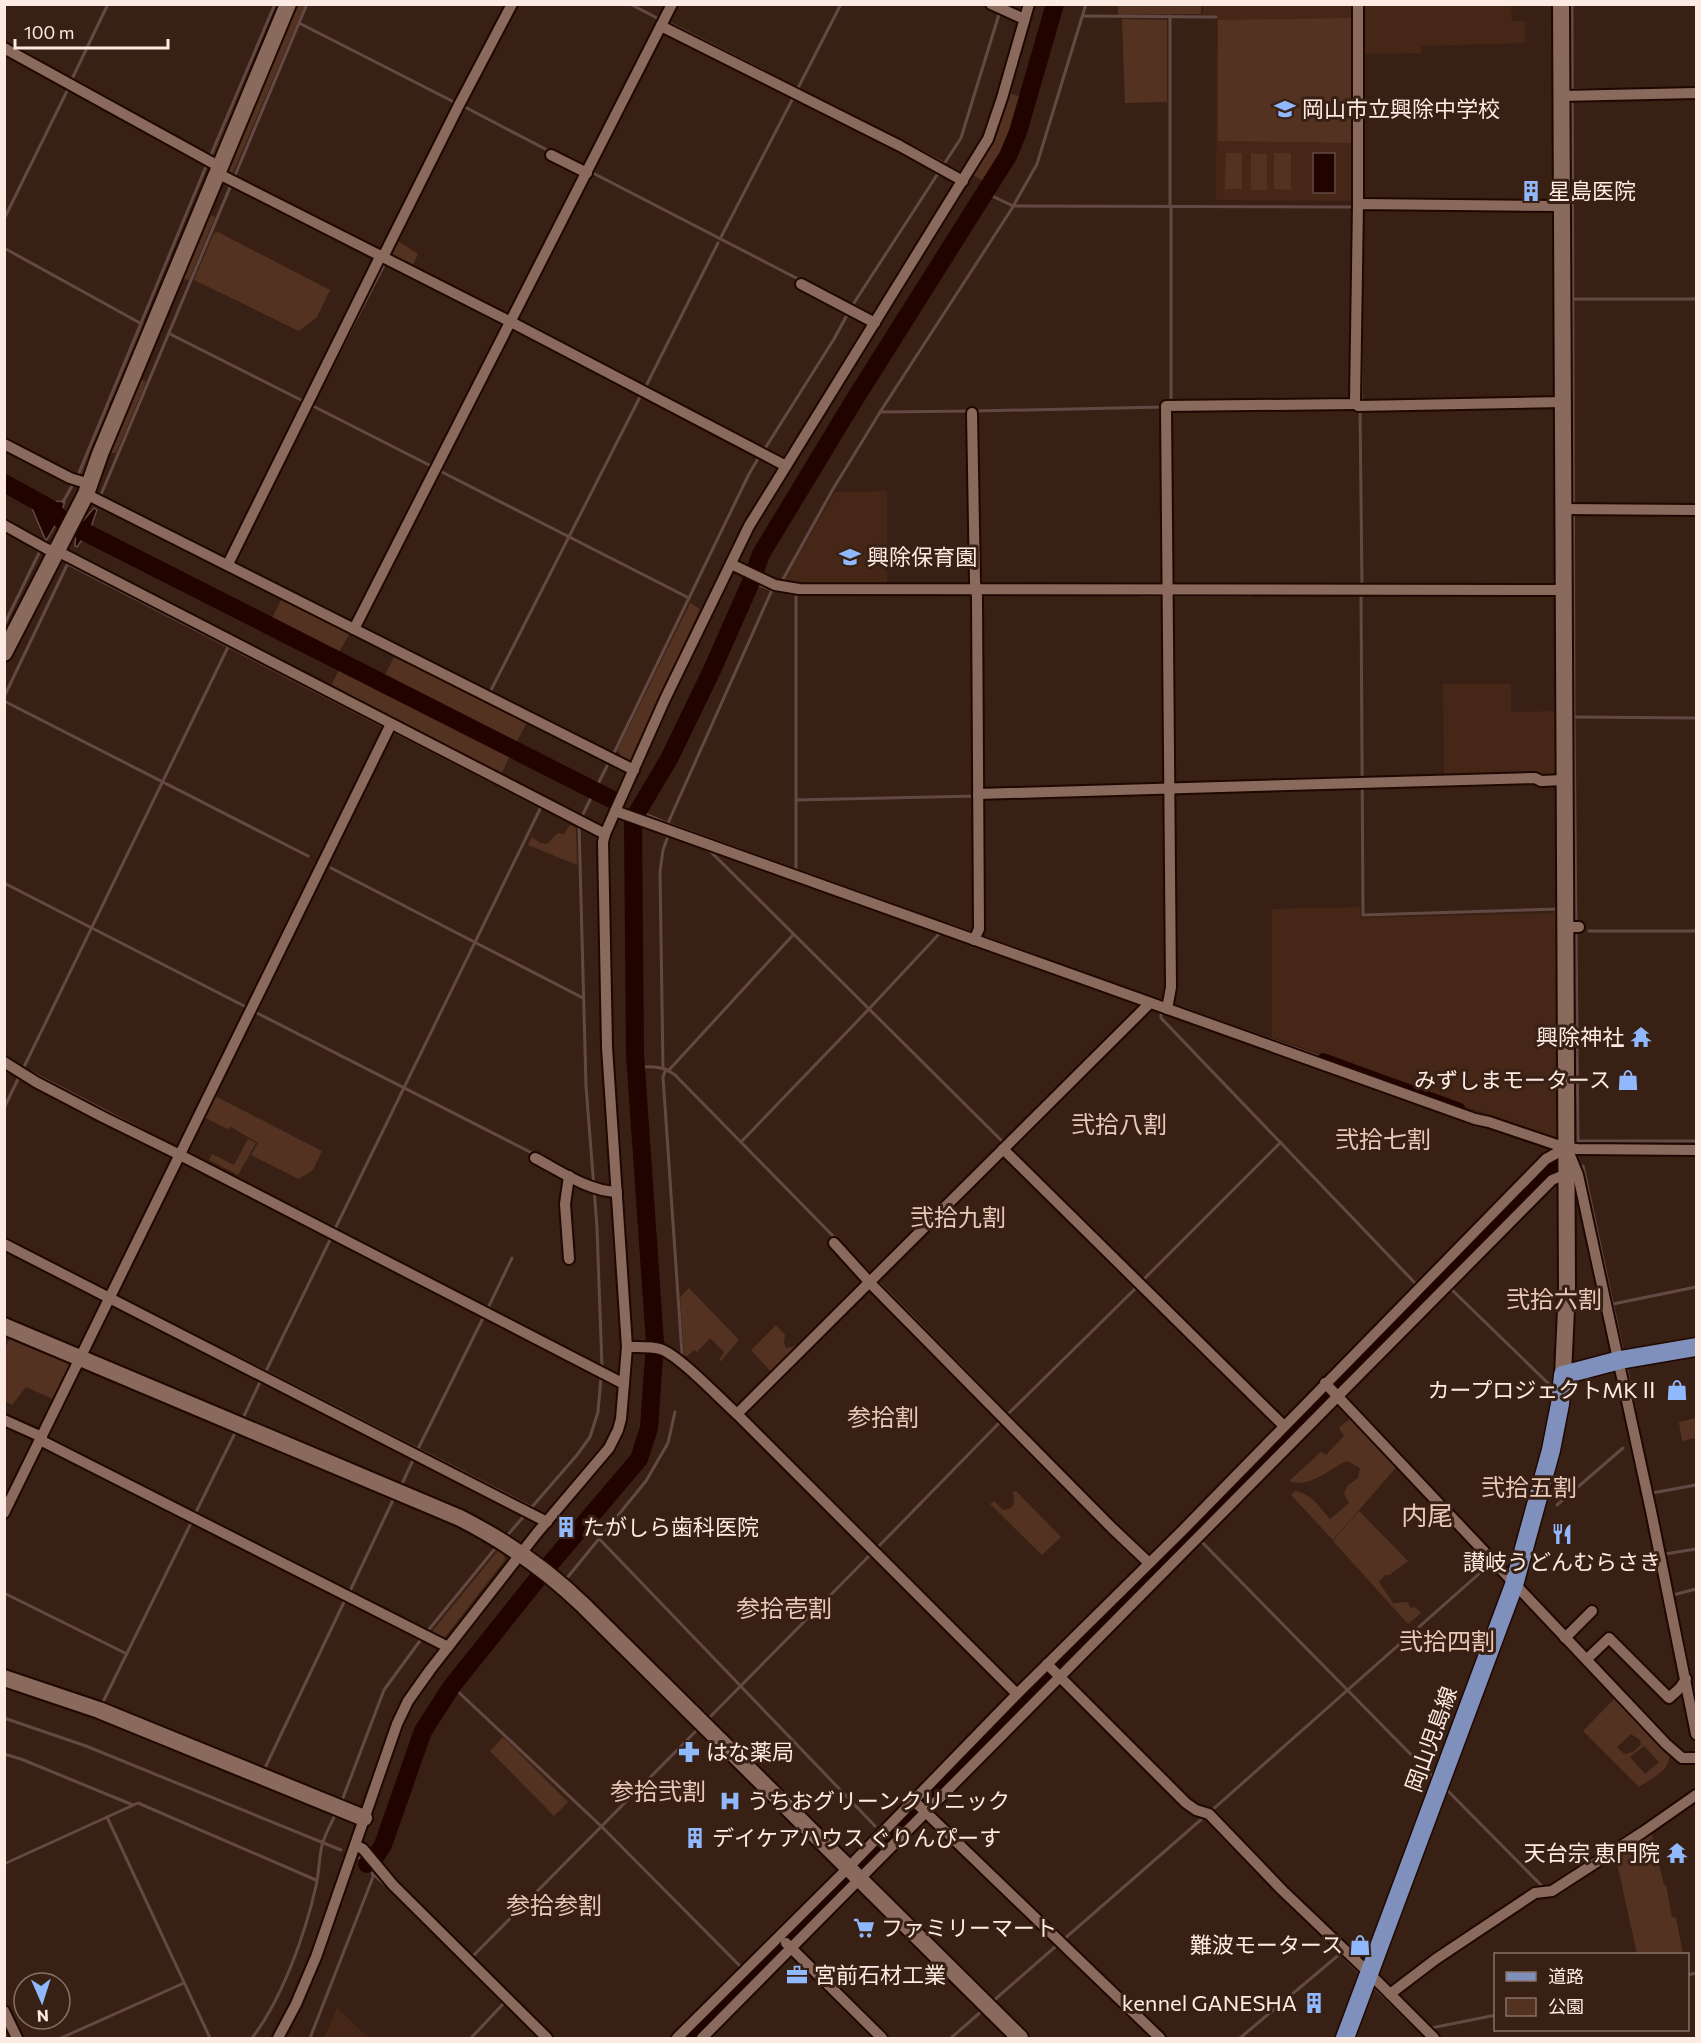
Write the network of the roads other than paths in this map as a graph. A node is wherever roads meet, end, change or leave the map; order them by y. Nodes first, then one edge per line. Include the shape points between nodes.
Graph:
1 (288, 4) edge
2 (512, 4) edge
3 (672, 4) edge
4 (1029, 4) edge
5 (1358, 4) edge
6 (1561, 4) edge
7 (997, 7) edge
8 (1024, 20) junction
9 (661, 26) junction
10 (4, 48) edge
11 (1696, 93) edge
12 (1568, 96) junction
13 (551, 155) dead end
14 (220, 170) junction
15 (587, 173) junction
16 (963, 181) junction
17 (1358, 204) junction
18 (1562, 206) junction
19 (385, 256) junction
20 (801, 284) dead end
21 (511, 322) junction
22 (874, 323) junction
23 (1355, 402) junction
24 (1563, 402) junction
25 (972, 413) dead end
26 (4, 444) edge
27 (786, 466) junction
28 (88, 489) junction
29 (1571, 509) junction
30 (1696, 510) edge
31 (4, 525) edge
32 (66, 556) junction
33 (228, 564) junction
34 (731, 564) junction
35 (976, 590) junction
36 (1564, 590) junction
37 (1167, 591) junction
38 (355, 626) junction
39 (4, 653) edge
40 (390, 727) junction
41 (634, 770) junction
42 (1564, 780) junction
43 (1169, 788) junction
44 (978, 796) junction
45 (618, 812) junction
46 (605, 834) junction
47 (976, 936) junction
48 (1150, 1003) junction
49 (1168, 1005) junction
50 (4, 1062) edge
51 (1005, 1147) junction
52 (1566, 1148) junction
53 (1696, 1150) edge
54 (180, 1155) junction
55 (535, 1158) dead end
56 (569, 1176) junction
57 (1559, 1177) dead end
58 (617, 1192) junction
59 (4, 1244) edge
60 (834, 1244) dead end
61 (569, 1259) dead end
62 (871, 1280) junction
63 (110, 1298) junction
64 (4, 1326) edge
65 (627, 1347) junction
66 (1696, 1347) edge
67 (81, 1358) junction
68 (1622, 1360) junction
69 (1563, 1375) junction
70 (624, 1384) junction
71 (1335, 1391) junction
72 (737, 1414) junction
73 (4, 1420) edge
74 (1284, 1426) junction
75 (41, 1439) junction
76 (1263, 1461) junction
77 (1236, 1488) junction
78 (4, 1513) edge
79 (547, 1522) junction
80 (521, 1554) junction
81 (1149, 1563) junction
82 (1514, 1585) junction
83 (1592, 1611) dead end
84 (1567, 1635) junction
85 (448, 1647) junction
86 (1589, 1657) dead end
87 (1054, 1672) junction
88 (4, 1678) edge
89 (1686, 1679) junction
90 (1017, 1694) junction
91 (1696, 1734) edge
92 (1696, 1758) edge
93 (1696, 1795) edge
94 (924, 1808) junction
95 (364, 1818) junction
96 (355, 1845) junction
97 (854, 1874) junction
98 (789, 1944) junction
99 (1370, 1973) junction
100 (1390, 1994) junction
101 (4, 2011) edge
102 (17, 2038) edge
103 (278, 2038) edge
104 (546, 2038) edge
105 (677, 2038) edge
106 (702, 2038) edge
107 (882, 2038) edge
108 (1020, 2038) edge
109 (1160, 2038) edge
110 (1345, 2038) edge
111 (1434, 2038) edge

1 - 14 street
2 - 19 street
3 - 9 street
4 - 8 street
5 - 17 street
6 - 12 street
7 - 8 street
8 - 16 street via 994,126
9 - 15 street
9 - 16 street
10 - 14 street
11 - 12 street
12 - 18 street
13 - 15 street
14 - 19 street
14 - 28 street
15 - 21 street
16 - 22 street
17 - 18 street
17 - 23 street
18 - 24 street
19 - 21 street
19 - 33 street
20 - 22 street
21 - 27 street
21 - 38 street
22 - 27 street
23 - 24 street via 1358,406
23 - 37 street via 1166,406
24 - 29 street
25 - 35 street
26 - 28 street
27 - 34 street
28 - 32 street via 70,525
28 - 33 street
29 - 30 street
29 - 36 street
31 - 32 street
32 - 39 street
32 - 40 street
33 - 38 street
34 - 35 street via 781,587 799,589
34 - 41 street
35 - 37 street
35 - 44 street
36 - 37 street
36 - 42 street
37 - 43 street
38 - 41 street
40 - 46 street
40 - 54 street
41 - 45 street
42 - 43 street
42 - 52 street via 1572,927
43 - 44 street
43 - 49 street
44 - 47 street
45 - 46 street
45 - 47 street
46 - 58 street via 608,1047
47 - 48 street
48 - 49 street
48 - 51 street
49 - 52 street via 1475,1119
50 - 54 street
51 - 62 street
51 - 74 street
52 - 53 street
52 - 68 street via 1578,1174
52 - 69 street
52 - 71 street via 1546,1158
54 - 63 street
54 - 70 street
55 - 56 street
56 - 58 street
56 - 61 street via 565,1204
57 - 71 street
58 - 65 street
59 - 63 street
60 - 62 street
62 - 72 street
62 - 81 street
63 - 67 street
63 - 79 street
64 - 67 street
65 - 70 street
65 - 72 street via 655,1348 675,1357
66 - 68 main road
67 - 75 street
67 - 80 street via 460,1518
68 - 69 main road
68 - 89 street
69 - 82 main road, 岡山児島線 via 1551,1450
70 - 79 street via 615,1439
71 - 74 street
71 - 76 street
71 - 82 street
72 - 90 street
73 - 75 street
74 - 76 street
75 - 78 street
75 - 85 street
76 - 77 street
76 - 77 street
77 - 81 street
77 - 87 street via 1198,1537
79 - 80 street
80 - 85 street
80 - 97 street via 583,1605
81 - 87 street
82 - 84 street
82 - 99 main road, 岡山児島線
83 - 84 street
84 - 92 street via 1678,1755
85 - 95 street via 403,1712
86 - 89 street via 1609,1638 1669,1698
87 - 90 street
87 - 94 street
87 - 99 street via 1186,1803 1209,1814
88 - 95 street via 99,1710
89 - 91 street
90 - 94 street
93 - 100 street via 1552,1891 1535,1893 1514,1906
94 - 97 street
94 - 97 street
94 - 109 street
95 - 96 street
96 - 103 street via 316,1957
96 - 104 street
97 - 98 street
97 - 98 street
97 - 108 street
98 - 105 street
98 - 106 street
98 - 107 street
99 - 100 street
99 - 110 main road, 岡山児島線
100 - 111 street
101 - 102 street

